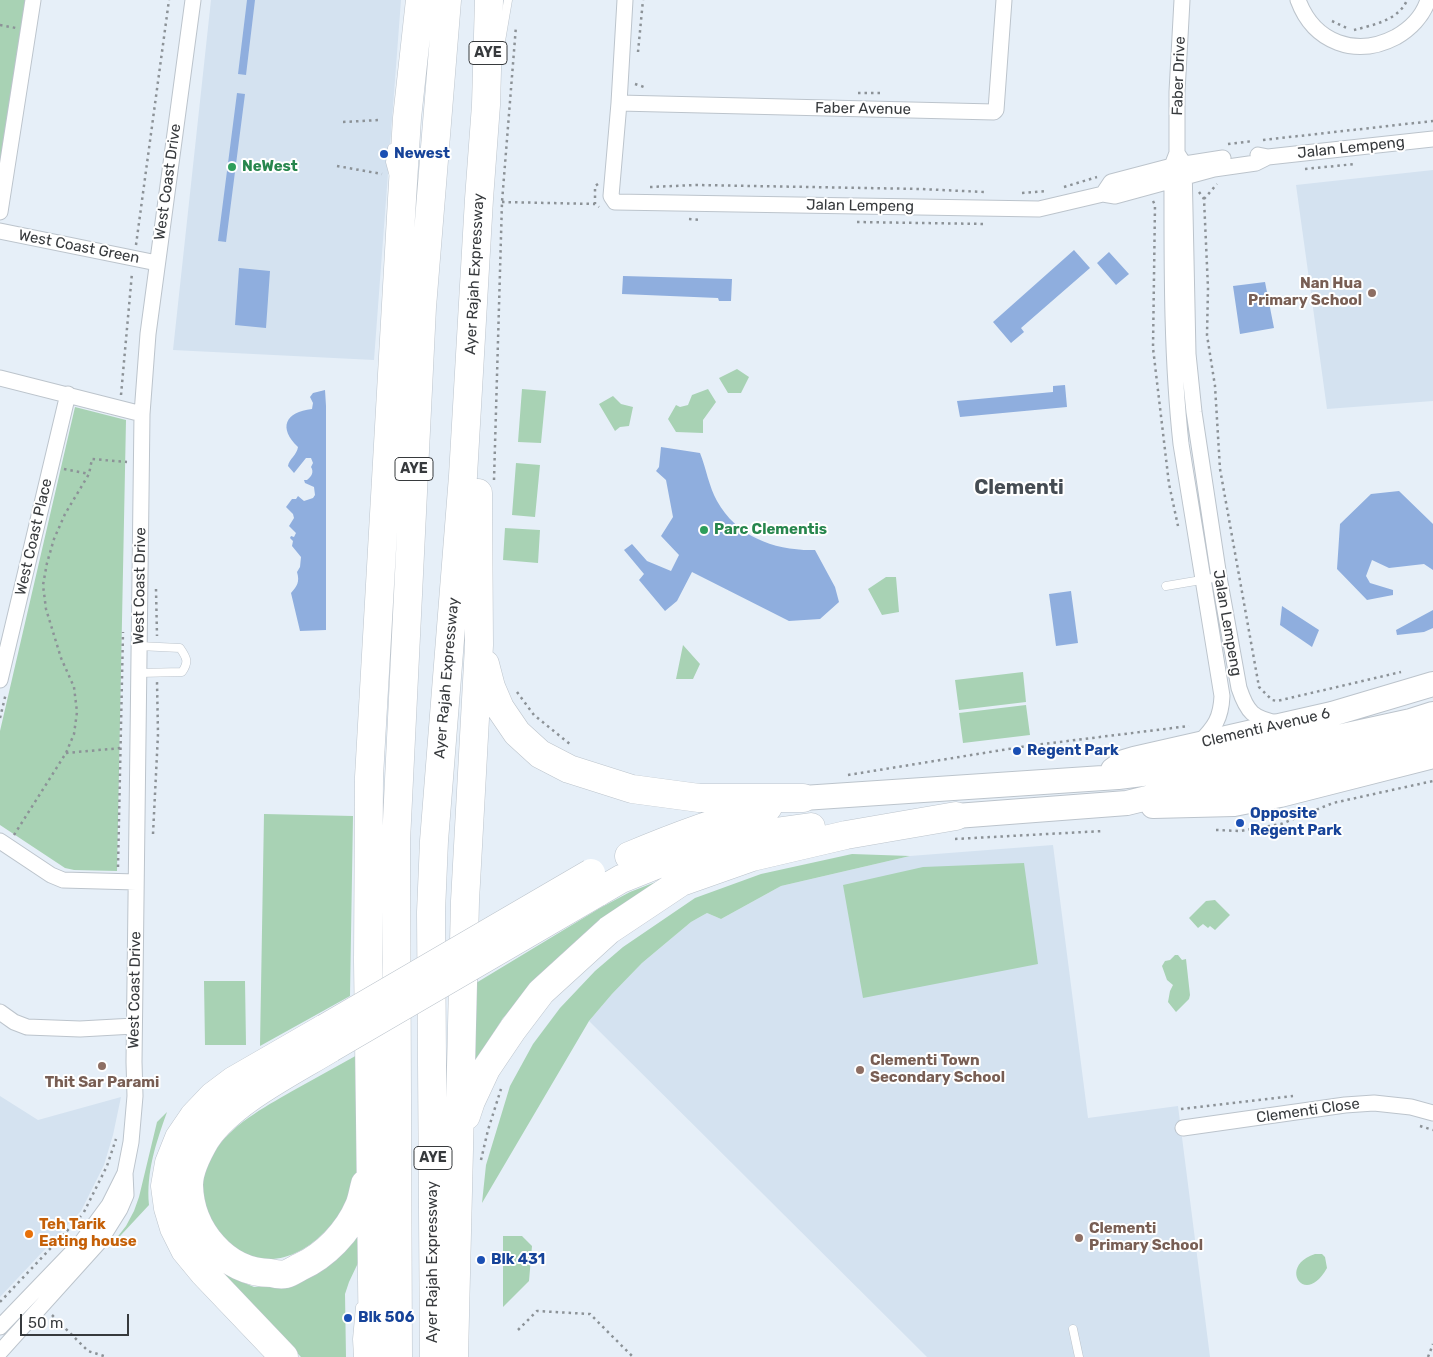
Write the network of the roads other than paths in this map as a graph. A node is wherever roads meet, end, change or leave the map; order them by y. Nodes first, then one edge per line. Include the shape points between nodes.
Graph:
1 (33, 0) edge
2 (193, 0) edge
3 (420, 0) edge
4 (446, 0) edge
5 (489, 0) edge
6 (508, 0) edge
7 (625, 0) edge
8 (1004, 0) edge
9 (1182, 0) edge
10 (1298, 0) edge
11 (1428, 0) edge
12 (499, 54) dead end
13 (495, 71) dead end
14 (620, 103) junction
15 (486, 105) junction
16 (1433, 139) edge
17 (393, 141) dead end
18 (1178, 171) junction
19 (402, 198) junction
20 (0, 212) edge
21 (0, 231) edge
22 (158, 263) junction
23 (0, 378) edge
24 (68, 394) junction
25 (142, 414) junction
26 (464, 447) junction
27 (1203, 472) junction
28 (1187, 477) junction
29 (1206, 491) junction
30 (1190, 496) junction
31 (1219, 577) junction
32 (1203, 579) junction
33 (1166, 586) dead end
34 (479, 645) junction
35 (139, 646) junction
36 (139, 673) junction
37 (0, 680) edge
38 (1433, 684) edge
39 (1433, 714) edge
40 (1288, 724) junction
41 (1196, 734) junction
42 (1433, 734) edge
43 (1433, 756) edge
44 (1101, 778) junction
45 (803, 798) junction
46 (1127, 803) junction
47 (952, 828) junction
48 (3, 836) edge
49 (136, 882) junction
50 (594, 883) junction
51 (0, 1012) edge
52 (134, 1026) junction
53 (328, 1038) junction
54 (1433, 1113) edge
55 (1184, 1128) dead end
56 (459, 1139) junction
57 (370, 1168) junction
58 (469, 1169) junction
59 (468, 1201) dead end
60 (466, 1219) dead end
61 (85, 1248) junction
62 (371, 1252) junction
63 (364, 1279) dead end
64 (360, 1296) dead end
65 (454, 1305) junction
66 (0, 1327) edge
67 (1073, 1329) dead end
68 (0, 1352) edge
69 (284, 1357) edge
70 (358, 1357) edge
71 (372, 1357) edge
72 (398, 1357) edge
73 (434, 1357) edge
74 (454, 1357) edge
75 (1079, 1357) edge

1 - 20 street
2 - 22 street, West Coast Drive
3 - 19 highway via 403,126
4 - 72 highway, AYE via 422,307 396,841
5 - 15 highway, Ayer Rajah Expressway / AYE
6 - 12 lane
7 - 14 street
8 - 14 street, Faber Avenue via 994,112
9 - 18 street, Faber Drive via 1177,92
10 - 11 street via 1308,21 1325,36 1341,44 1371,47 1388,41 1413,25
13 - 15 lane
14 - 18 street, Jalan Lempeng via 611,196 615,202 1039,209 1103,194 1115,196
15 - 26 highway, Ayer Rajah Expressway / AYE
16 - 18 street, Jalan Lempeng via 1268,157 1256,163
17 - 19 lane via 390,162
18 - 27 street, Jalan Lempeng via 1188,354
18 - 28 street, Jalan Lempeng via 1171,288 1178,414
19 - 57 highway via 369,777
21 - 22 street, West Coast Green
22 - 25 street, West Coast Drive
23 - 24 street
24 - 25 street
24 - 37 street, West Coast Place
25 - 35 street, West Coast Drive
26 - 34 highway via 478,481
26 - 73 highway, Ayer Rajah Expressway / AYE via 431,903
27 - 28 lane
27 - 29 street, Jalan Lempeng
28 - 30 street, Jalan Lempeng
29 - 30 lane
29 - 31 street, Jalan Lempeng
30 - 32 street, Jalan Lempeng
31 - 32 lane
31 - 40 street, Jalan Lempeng via 1245,706 1263,721
32 - 33 lane
32 - 41 street, Jalan Lempeng via 1222,696 1217,722 1209,733
34 - 45 highway via 500,708 517,733 540,754 568,769 632,789 699,798
34 - 56 highway via 465,901
35 - 36 street, West Coast Drive
35 - 36 lane via 180,648 187,657 187,665 182,672
36 - 49 street, West Coast Drive
38 - 40 main road, Clementi Avenue 6
39 - 44 main road, Clementi Avenue 6 via 1224,762
40 - 41 main road, Clementi Avenue 6
41 - 44 main road, Clementi Avenue 6 via 1124,762
42 - 46 main road via 1226,785 1184,789
43 - 46 main road via 1234,804 1157,806
44 - 45 main road, Clementi Avenue 6
45 - 50 highway via 742,814 666,840
46 - 47 main road
47 - 50 highway via 851,821 746,836 671,859 622,879
47 - 56 highway via 846,835 752,857 681,882 609,930 541,992 486,1069
48 - 49 street via 51,875 63,880
49 - 52 street, West Coast Drive
50 - 53 highway, bridge
51 - 52 street via 27,1027
52 - 61 street, West Coast Drive via 135,1096 125,1174
53 - 57 highway via 222,1120 206,1140 189,1184 196,1220 206,1238 239,1267 257,1273 286,1274 328,1249 345,1230 359,1206
53 - 69 highway via 233,1081 213,1096 194,1116 168,1163 165,1186 168,1208 185,1250
54 - 55 street, Clementi Close via 1374,1103
56 - 58 highway
57 - 62 highway
58 - 59 lane
58 - 65 highway
60 - 65 lane via 462,1268
61 - 66 street, West Coast Drive
61 - 68 street, West Coast Drive via 42,1306
62 - 63 lane
62 - 71 highway
64 - 70 lane
65 - 74 highway
67 - 75 lane

